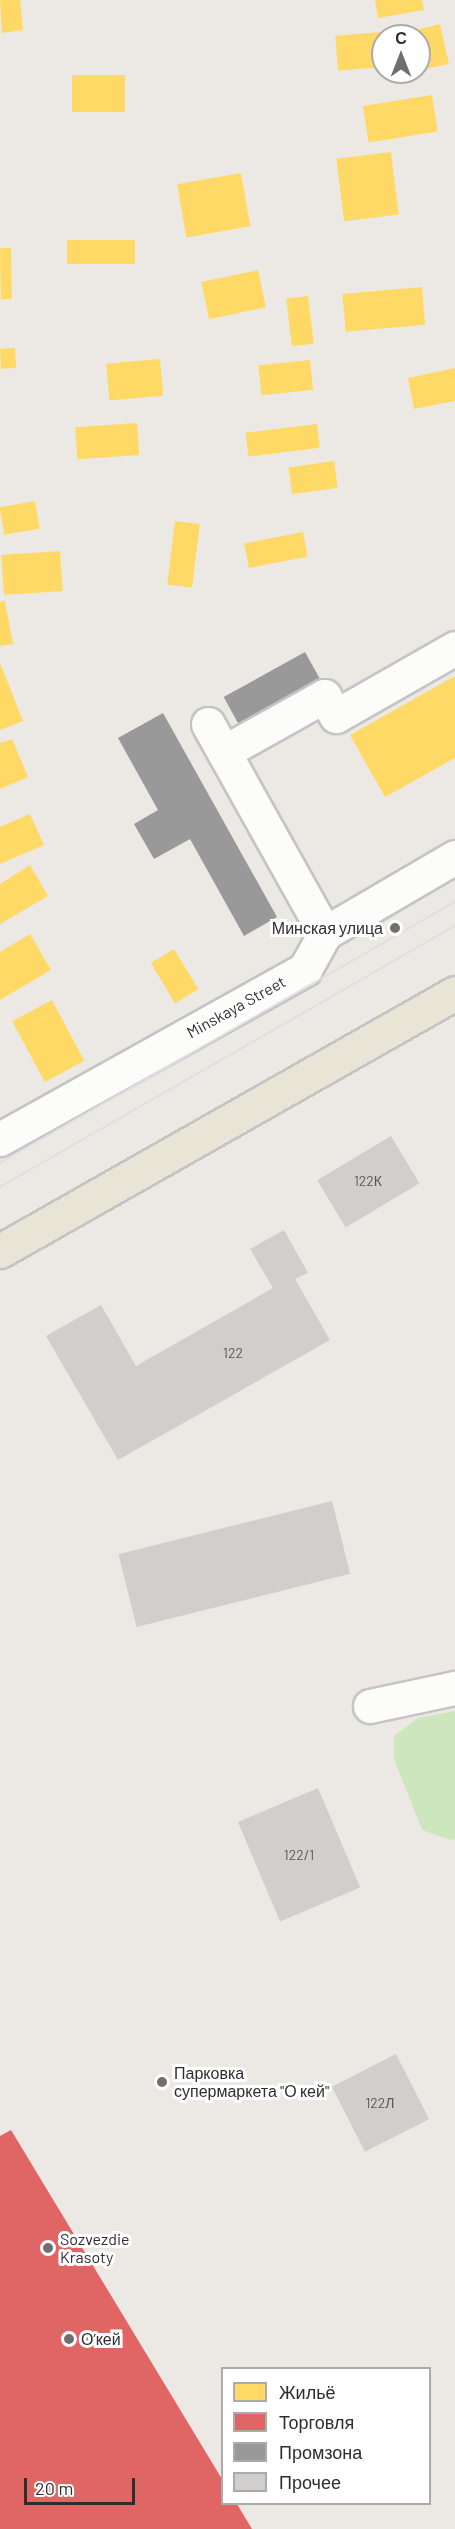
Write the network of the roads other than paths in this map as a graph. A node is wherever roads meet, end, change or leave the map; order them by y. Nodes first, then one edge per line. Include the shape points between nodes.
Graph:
1 (455, 648) edge
2 (455, 857) edge
3 (325, 933) junction
4 (455, 993) edge
5 (0, 1139) edge
6 (0, 1251) edge
7 (455, 1688) edge
8 (370, 1706) dead end

1 - 3 street via 336,716 324,696 216,738
2 - 3 street
3 - 5 street, Minskaya Street via 305,969
4 - 6 main road
7 - 8 street

